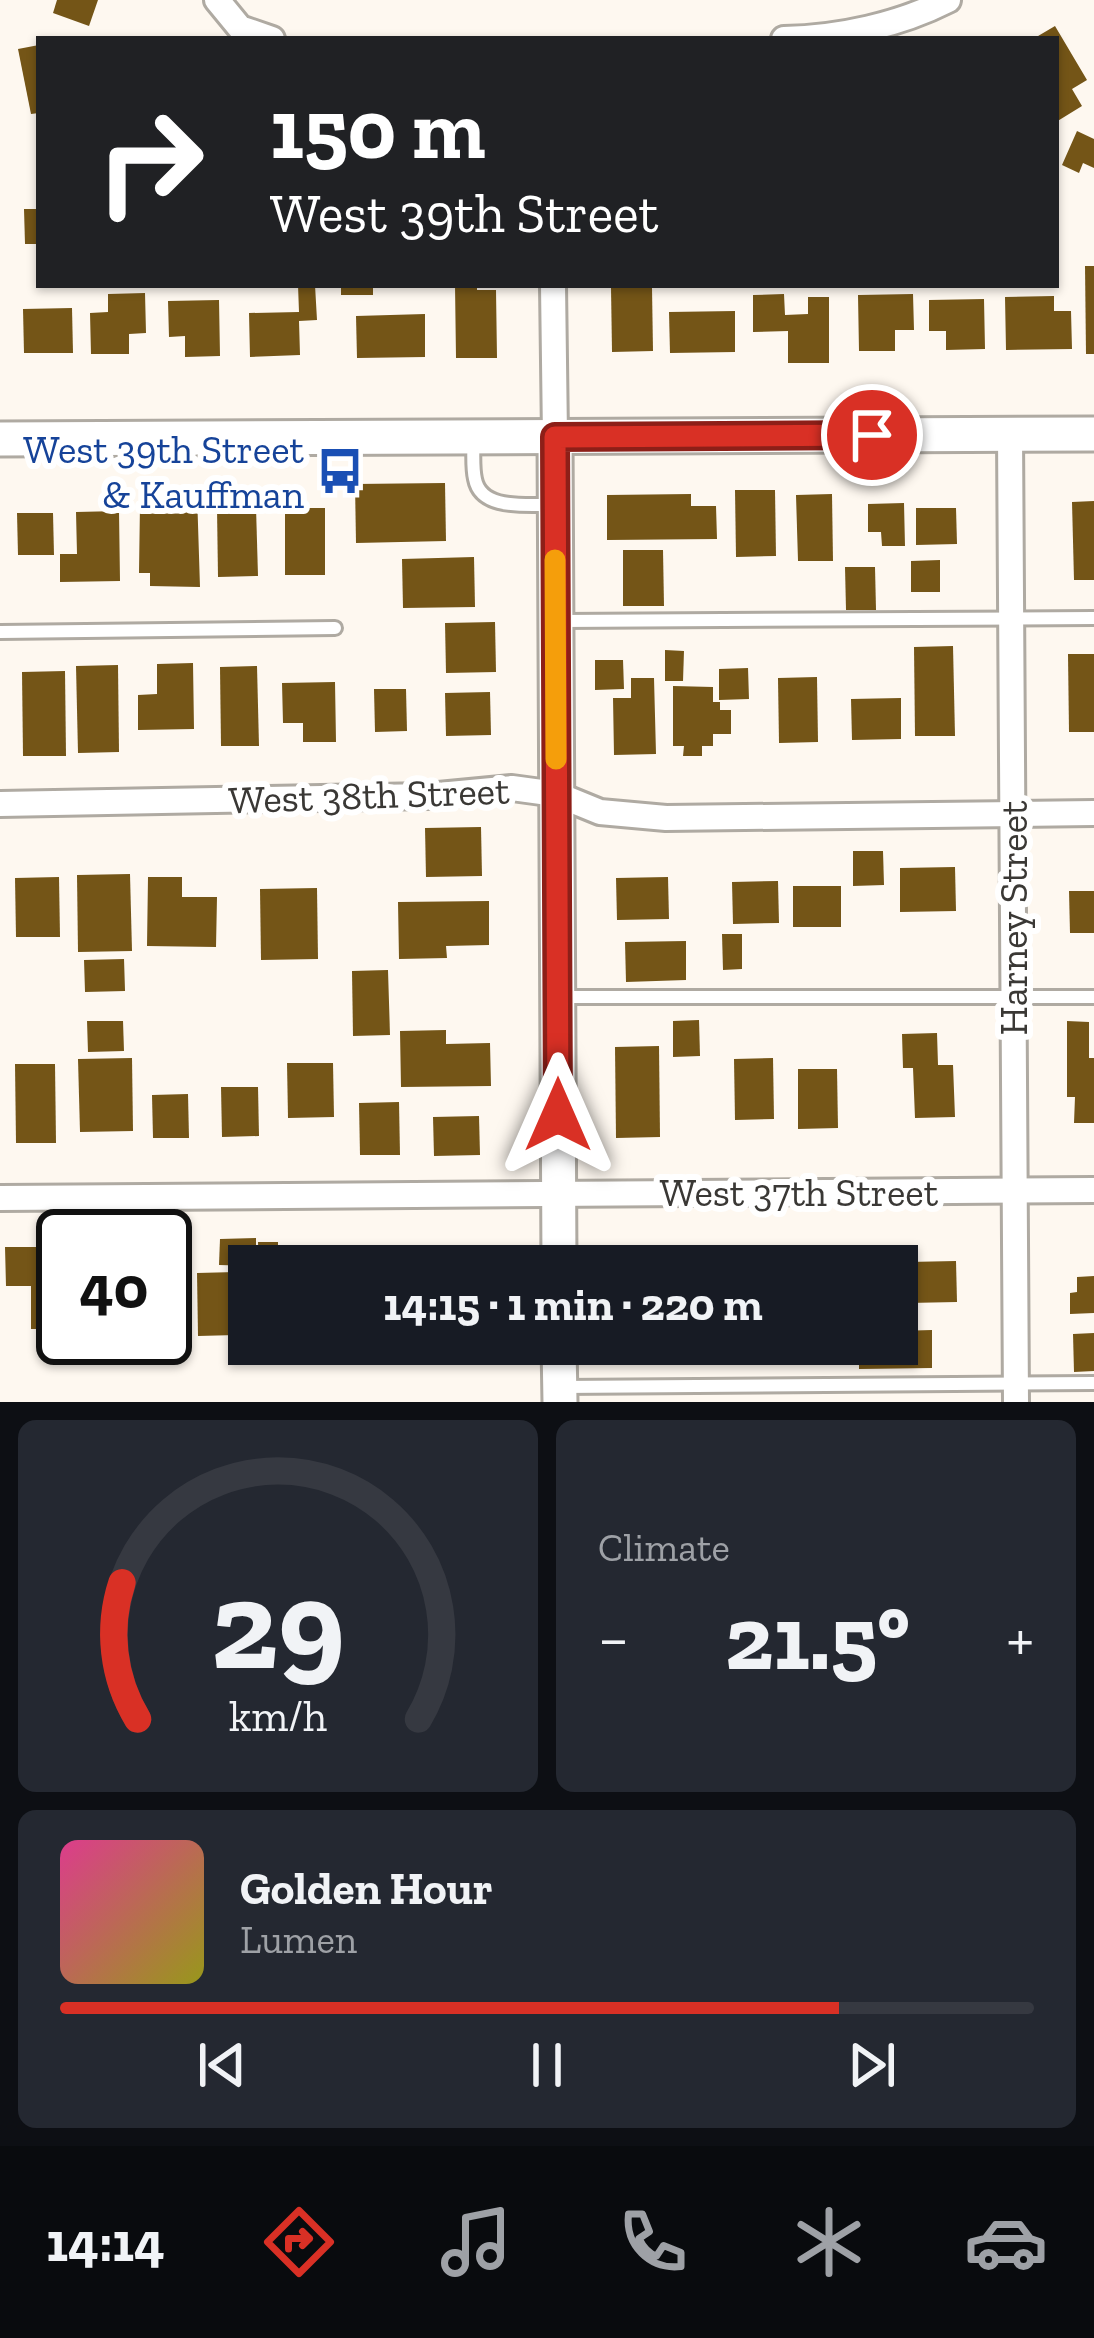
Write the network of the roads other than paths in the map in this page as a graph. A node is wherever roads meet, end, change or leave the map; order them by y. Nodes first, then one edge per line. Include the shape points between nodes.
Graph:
1 (217, 0) edge
2 (948, 0) edge
3 (264, 36) edge
4 (826, 36) edge
5 (553, 288) edge
6 (1010, 434) junction
7 (1094, 434) edge
8 (555, 437) junction
9 (473, 438) junction
10 (0, 439) edge
11 (555, 505) junction
12 (1094, 618) edge
13 (1012, 619) junction
14 (556, 621) junction
15 (335, 628) dead end
16 (0, 632) edge
17 (556, 794) junction
18 (0, 804) edge
19 (1094, 813) edge
20 (1012, 814) junction
21 (557, 997) junction
22 (1014, 997) junction
23 (1094, 997) edge
24 (1094, 1190) edge
25 (1015, 1191) junction
26 (558, 1194) junction
27 (0, 1198) edge
28 (559, 1245) edge
29 (1094, 1383) edge
30 (1016, 1393) edge
31 (560, 1395) edge

1 - 3 street via 241,28
2 - 4 street
5 - 8 street
6 - 7 street
6 - 8 street
6 - 13 street, Harney Street
8 - 9 street
8 - 11 street
9 - 10 street
9 - 11 lane via 475,483 485,497
11 - 14 street
12 - 13 lane
13 - 14 lane
13 - 20 street, Harney Street
14 - 17 street
15 - 16 lane
17 - 18 street, West 38th Street via 512,788
17 - 20 street, West 38th Street via 600,812 666,818
17 - 21 street
19 - 20 street, West 38th Street
20 - 22 street, Harney Street
21 - 22 lane
21 - 26 street
22 - 23 lane
22 - 25 street, Harney Street
24 - 25 street, West 37th Street
25 - 26 street, West 37th Street
25 - 30 street, Harney Street
26 - 27 street, West 37th Street
26 - 28 street
29 - 30 lane
30 - 31 lane

